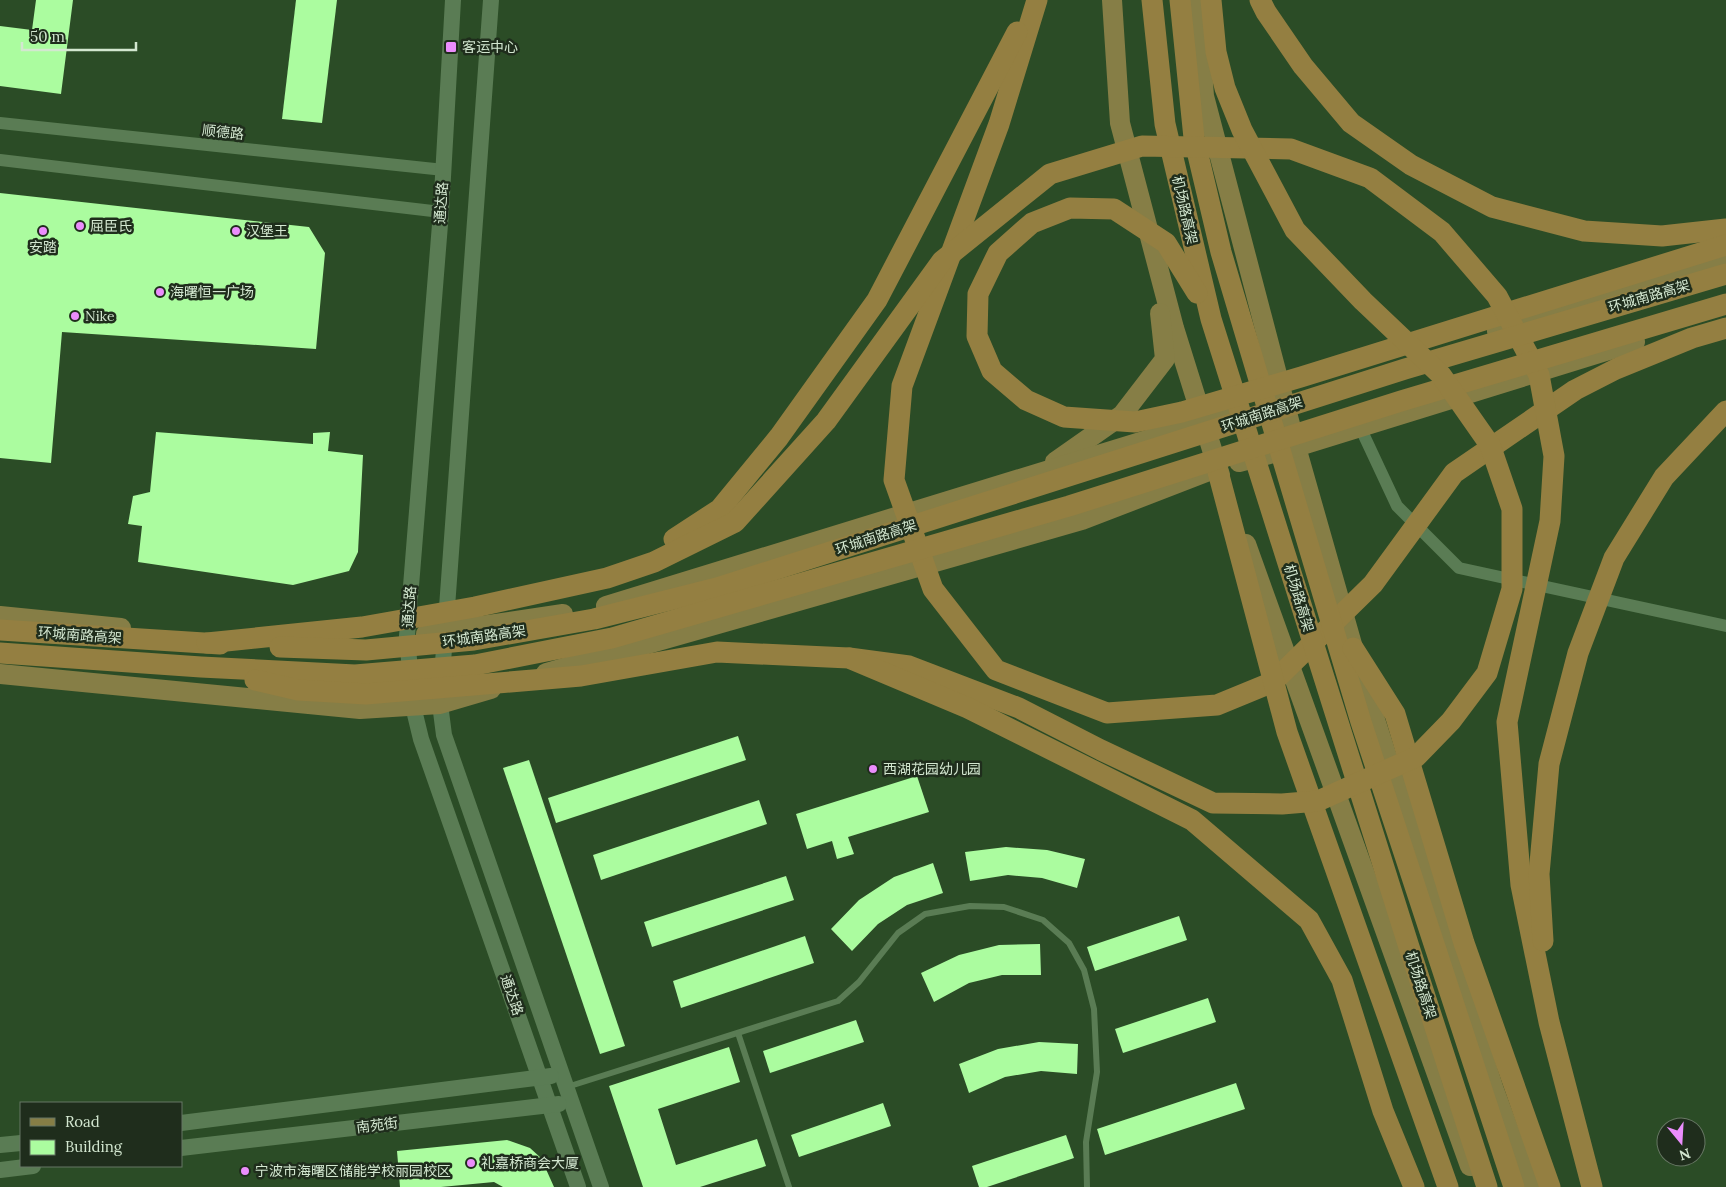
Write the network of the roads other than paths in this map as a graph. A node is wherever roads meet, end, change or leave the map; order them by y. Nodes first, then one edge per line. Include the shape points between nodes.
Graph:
1 (453, 0) edge
2 (491, 0) edge
3 (1036, 0) edge
4 (1112, 0) edge
5 (1152, 0) edge
6 (1180, 0) edge
7 (1197, 0) edge
8 (1211, 0) edge
9 (1260, 0) edge
10 (0, 123) edge
11 (0, 160) edge
12 (444, 170) junction
13 (441, 212) junction
14 (1726, 229) edge
15 (1726, 245) edge
16 (1155, 256) junction
17 (1726, 258) edge
18 (1726, 274) edge
19 (1726, 304) edge
20 (1726, 314) edge
21 (1211, 319) junction
22 (1726, 328) edge
23 (1283, 400) junction
24 (1726, 411) edge
25 (1203, 422) junction
26 (1360, 427) junction
27 (1296, 447) junction
28 (1217, 468) junction
29 (1040, 472) junction
30 (607, 578) junction
31 (0, 616) edge
32 (1726, 626) edge
33 (0, 630) edge
34 (444, 633) junction
35 (407, 636) junction
36 (207, 644) junction
37 (1353, 648) junction
38 (0, 653) edge
39 (849, 658) junction
40 (201, 667) junction
41 (0, 674) edge
42 (440, 704) junction
43 (413, 706) junction
44 (1549, 1022) junction
45 (738, 1033) junction
46 (541, 1077) junction
47 (568, 1088) junction
48 (550, 1105) junction
49 (182, 1122) edge
50 (20, 1142) edge
51 (0, 1145) edge
52 (182, 1148) edge
53 (25, 1167) edge
54 (0, 1170) edge
55 (578, 1187) edge
56 (601, 1187) edge
57 (789, 1187) edge
58 (1087, 1187) edge
59 (1414, 1187) edge
60 (1448, 1187) edge
61 (1477, 1187) edge
62 (1487, 1187) edge
63 (1514, 1187) edge
64 (1530, 1187) edge
65 (1550, 1187) edge
66 (1592, 1187) edge

1 - 12 street, 通达路
2 - 34 street, 通达路
3 - 22 highway via 999,124 902,386 894,480 933,589 996,670 1107,713 1216,706 1272,682 1373,584 1454,473 1575,390 1692,338
3 - 30 highway via 877,300 779,437 720,509
4 - 16 main road via 1120,123
5 - 21 highway, 机场路高架 via 1164,124
6 - 63 highway, 机场路高架 via 1194,138 1221,252 1361,722
7 - 23 main road via 1204,96
8 - 39 highway via 1216,52 1226,88 1242,130 1295,230 1441,375 1490,445 1512,509 1512,589 1487,673 1451,721 1416,757 1318,801 1222,803 1213,802 1101,750 1020,708 909,666
9 - 14 highway via 1303,66 1351,122 1411,164 1492,207 1584,231 1662,236
10 - 12 street, 顺德路
11 - 13 street
12 - 13 street, 通达路
13 - 35 street, 通达路
15 - 21 highway via 1301,377 1182,412 1135,422 1064,417 1026,400 992,371 976,336 978,294 998,253 1032,223 1070,208 1114,209 1166,243
16 - 25 main road
16 - 29 main road via 1165,359 1122,415
17 - 23 main road
18 - 36 highway, 环城南路高架 via 1405,369 717,588 594,618 474,640 366,650
19 - 40 highway, 环城南路高架 via 1401,401 1069,506 612,638 475,665 355,675
20 - 26 main road
21 - 62 highway, 机场路高架
23 - 25 main road
23 - 27 main road
24 - 44 highway via 1664,477 1614,558 1578,653 1549,764 1539,874
25 - 28 main road
25 - 29 main road
26 - 27 main road
26 - 32 street via 1396,506 1459,568
27 - 28 main road
27 - 37 main road
28 - 42 main road via 1082,520
28 - 60 highway via 1287,732
28 - 61 main road
29 - 34 main road via 599,609
30 - 36 highway via 362,627
30 - 44 highway via 654,562 735,522 826,422 942,261 1050,174 1142,146 1291,148 1370,178 1442,232 1497,296 1539,375 1554,456 1550,521 1507,722 1520,885
31 - 35 main road via 293,646
33 - 36 highway, 环城南路高架
34 - 35 main road
34 - 42 street, 通达路
35 - 43 street, 通达路
37 - 64 main road via 1494,1090
37 - 65 highway via 1395,714 1464,943
38 - 40 highway, 环城南路高架
39 - 40 highway via 717,652 581,676 366,694 298,690
39 - 59 highway via 968,708 1192,820 1309,920 1342,980 1383,1111
41 - 43 main road via 360,710
42 - 43 main road
42 - 47 street, 通达路 via 444,735
43 - 46 street, 通达路 via 421,740
44 - 66 highway
45 - 47 lane
45 - 57 lane
45 - 58 lane via 838,1001 859,982 898,933 925,914 970,906 1004,908 1043,920 1069,943 1084,970 1094,1009 1097,1072 1086,1142
46 - 47 street, 南苑街
46 - 48 street, 通达路
46 - 49 street, 南苑街
47 - 48 street, 南苑街
47 - 56 street, 通达路
48 - 52 street, 南苑街
48 - 55 street, 通达路
50 - 51 street
53 - 54 street

